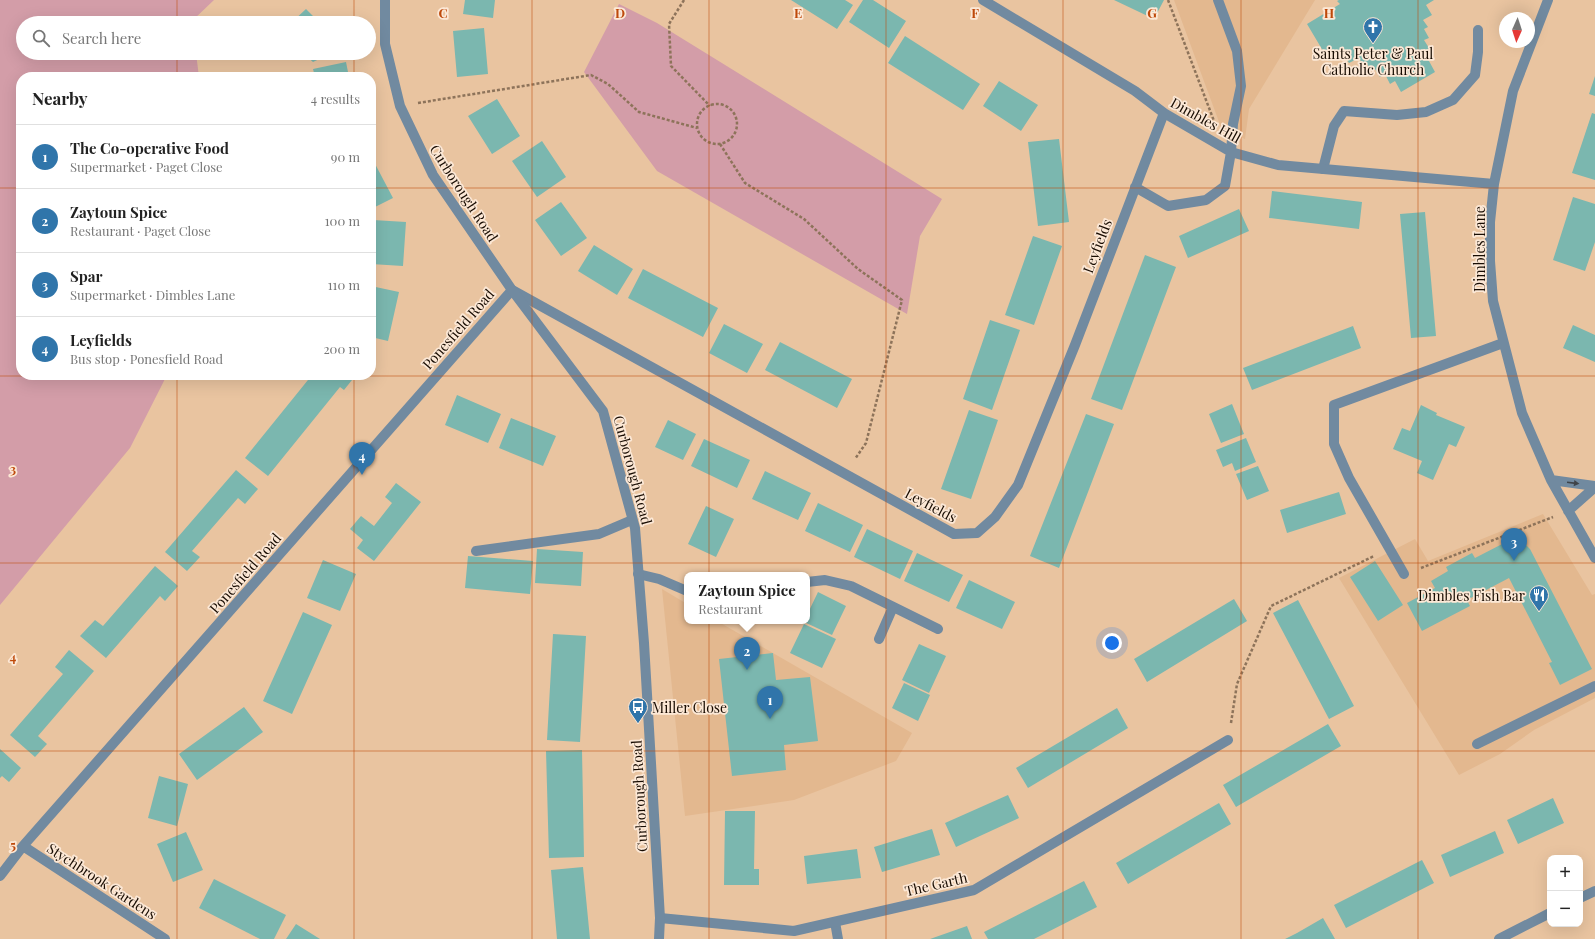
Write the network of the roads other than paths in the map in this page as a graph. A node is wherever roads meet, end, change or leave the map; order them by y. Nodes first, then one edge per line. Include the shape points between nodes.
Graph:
1 (385, 0) edge
2 (982, 0) edge
3 (1218, 0) edge
4 (1548, 0) edge
5 (1478, 30) dead end
6 (1164, 113) junction
7 (1231, 152) junction
8 (1323, 169) junction
9 (1494, 184) junction
10 (1135, 187) junction
11 (512, 290) junction
12 (1503, 343) junction
13 (1551, 480) junction
14 (1595, 486) edge
15 (1568, 511) junction
16 (632, 520) junction
17 (476, 551) dead end
18 (1595, 558) edge
19 (638, 574) junction
20 (1404, 574) road end
21 (810, 582) edge
22 (684, 590) edge
23 (893, 607) junction
24 (938, 628) dead end
25 (879, 639) dead end
26 (1595, 686) edge
27 (1228, 740) road end
28 (1477, 744) dead end
29 (23, 846) junction
30 (0, 876) edge
31 (1595, 891) edge
32 (1583, 897) edge
33 (1547, 915) edge
34 (660, 918) junction
35 (835, 922) junction
36 (165, 939) edge
37 (659, 939) edge
38 (838, 939) edge
39 (1499, 939) edge

1 - 11 street, Curborough Road via 385,44 400,106 433,175
2 - 6 street, Dimbles Hill via 1135,91
3 - 7 street via 1237,51 1241,86 1233,124
4 - 9 street, Dimbles Lane via 1513,91
5 - 8 street via 1475,74 1453,100 1426,112 1397,115 1344,111 1334,126
6 - 7 street, Dimbles Hill
6 - 10 street, Leyfields
7 - 8 street, Dimbles Hill via 1278,165
7 - 10 street via 1225,186 1206,200 1168,206
8 - 9 street, Dimbles Hill
9 - 12 street, Dimbles Lane via 1490,222 1490,261 1493,301
10 - 11 street, Leyfields via 1075,345 1018,484 995,517 977,533 954,534
11 - 16 street, Curborough Road via 603,411
11 - 29 street, Ponesfield Road
12 - 13 street, Dimbles Lane via 1522,413
12 - 20 street via 1334,405 1334,444 1349,478
13 -> 14 street
13 - 15 street, Dimbles Lane
14 - 15 street
15 - 18 street, Dimbles Lane
16 - 17 street via 599,534
16 - 19 street, Curborough Road
19 - 22 street via 659,578
19 - 34 street, Curborough Road
21 - 23 street via 825,580 851,586
23 - 24 street
23 - 25 street
26 - 28 street
27 - 35 street, The Garth via 974,890
29 - 30 street, Ponesfield Road
29 - 36 street, Stychbrook Gardens
31 - 32 street
33 - 39 street
34 - 35 street, The Garth via 794,931
34 - 37 street, Curborough Road
35 - 38 street

